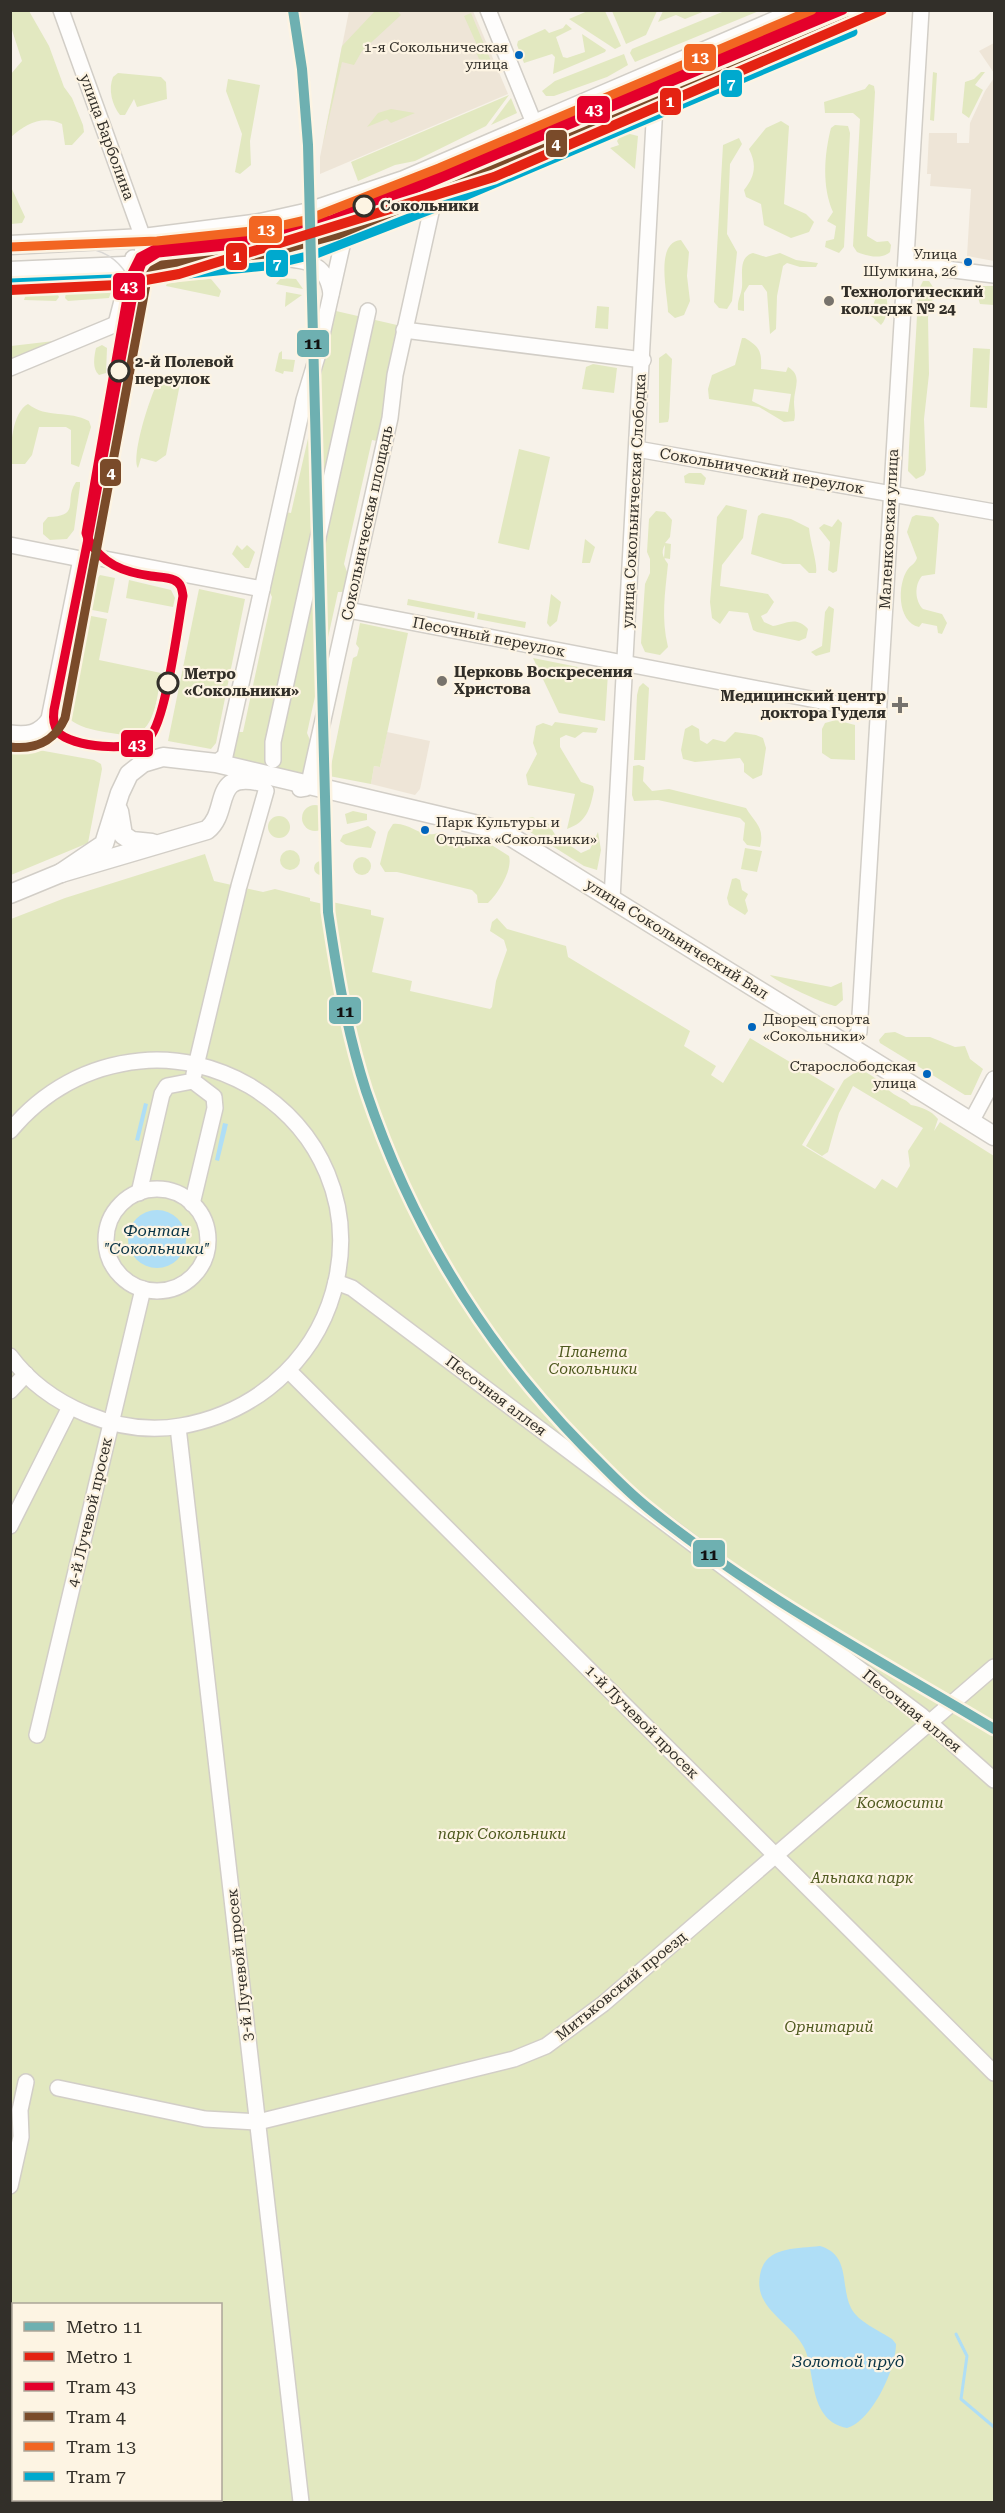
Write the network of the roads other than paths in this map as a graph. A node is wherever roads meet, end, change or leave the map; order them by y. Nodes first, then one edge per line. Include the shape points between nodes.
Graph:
1 (61, 10) edge
2 (488, 10) edge
3 (800, 10) edge
4 (870, 10) edge
5 (921, 10) edge
6 (655, 104) junction
7 (535, 123) junction
8 (526, 157) junction
9 (417, 174) junction
10 (435, 194) junction
11 (353, 197) junction
12 (345, 230) junction
13 (143, 237) junction
14 (10, 245) edge
15 (263, 257) junction
16 (906, 264) junction
17 (135, 266) junction
18 (10, 271) edge
19 (994, 275) edge
20 (332, 294) junction
21 (368, 311) dead end
22 (124, 326) junction
23 (404, 330) junction
24 (643, 360) junction
25 (10, 368) edge
26 (637, 449) junction
27 (892, 494) junction
28 (994, 512) edge
29 (10, 545) edge
30 (85, 557) junction
31 (262, 589) junction
32 (348, 610) junction
33 (624, 663) junction
34 (878, 712) junction
35 (17, 734) edge
36 (214, 758) junction
37 (273, 760) dead end
38 (309, 783) junction
39 (266, 787) junction
40 (291, 789) junction
41 (337, 793) junction
42 (119, 798) junction
43 (199, 832) junction
44 (160, 843) junction
45 (61, 873) junction
46 (10, 894) edge
47 (612, 899) junction
48 (851, 1045) junction
49 (196, 1065) junction
50 (994, 1078) edge
51 (193, 1081) junction
52 (970, 1122) junction
53 (10, 1131) edge
54 (994, 1136) edge
55 (139, 1193) junction
56 (192, 1204) junction
57 (336, 1282) junction
58 (143, 1289) junction
59 (10, 1356) edge
60 (289, 1371) junction
61 (26, 1374) junction
62 (10, 1391) edge
63 (70, 1407) junction
64 (111, 1422) junction
65 (178, 1427) junction
66 (10, 1526) edge
67 (994, 1667) edge
68 (930, 1722) junction
69 (37, 1735) dead end
70 (994, 1780) edge
71 (776, 1856) junction
72 (994, 2073) edge
73 (26, 2082) dead end
74 (58, 2088) dead end
75 (258, 2122) junction
76 (10, 2186) edge
77 (301, 2502) edge

1 - 13 street, улица Барболина
2 - 7 street
3 - 7 main road
4 - 6 main road
5 - 16 street, Маленковская улица
6 - 8 main road
6 - 24 street, улица Сокольническая Слободка
7 - 8 street via 539,142
7 - 9 main road
8 - 10 main road
9 - 10 street via 432,178
9 - 11 main road
10 - 12 main road
10 - 23 street, Сокольническая площадь
11 - 12 street
11 - 13 main road via 260,223
12 - 15 main road
12 - 20 street
13 - 14 main road
13 - 17 street
15 - 17 main road
15 - 20 street via 312,262 327,277
16 - 19 street
16 - 27 street, Маленковская улица
17 - 18 main road
17 - 22 street
20 - 31 street
21 - 37 street via 273,742
22 - 25 street
22 - 30 street
23 - 24 street
23 - 32 street, Сокольническая площадь via 390,418
24 - 26 street, улица Сокольническая Слободка
26 - 27 street, Сокольнический переулок
26 - 33 street, улица Сокольническая Слободка
27 - 28 street, Сокольнический переулок
27 - 34 street, Маленковская улица
29 - 30 street
30 - 31 street
30 - 35 street via 51,714 40,730
31 - 36 street
32 - 33 street, Песочный переулок
32 - 38 street, Сокольническая площадь
33 - 34 street, Песочный переулок
33 - 47 street, улица Сокольническая Слободка
34 - 48 street, Маленковская улица via 859,1032
36 - 38 main road, улица Сокольнический Вал
36 - 42 main road, улица Сокольнический Вал via 151,759 129,774
36 - 43 main road via 210,770 216,781 207,821
38 - 40 street via 306,788
38 - 41 main road, улица Сокольнический Вал
39 - 40 main road, улица Сокольнический Вал
39 - 43 main road, улица Сокольнический Вал via 245,780 230,785 221,796 213,824
39 - 49 street
40 - 41 main road, улица Сокольнический Вал
41 - 47 main road, улица Сокольнический Вал via 500,831
42 - 44 main road via 118,822 123,835 132,841
42 - 45 main road, улица Сокольнический Вал via 104,844
43 - 44 main road
44 - 45 main road
45 - 46 main road
47 - 48 main road, улица Сокольнический Вал
48 - 52 main road, улица Сокольнический Вал
49 - 51 street
49 - 53 street via 150,1060 100,1069 55,1090
49 - 57 street via 240,1080 261,1093 311,1146 331,1186 337,1210 340,1242
50 - 52 street
51 - 55 street via 167,1086 162,1094
51 - 56 street via 214,1097 215,1108
52 - 54 main road, улица Сокольнический Вал
55 - 56 street via 166,1190 178,1193
55 - 58 street via 115,1211 107,1245 120,1275
56 - 58 street via 202,1215 208,1235 202,1264 190,1279 174,1288
57 - 60 street via 319,1330
57 - 68 street, Песочная аллея via 352,1288
58 - 64 street, 4-й Лучевой просек
59 - 61 street
60 - 65 street via 234,1411
60 - 71 street, 1-й Лучевой просек
61 - 62 street
61 - 63 street
63 - 64 street
63 - 66 street
64 - 65 street via 145,1428
64 - 69 street, 4-й Лучевой просек
65 - 75 street, 3-й Лучевой просек
67 - 68 street, Митьковский проезд
68 - 70 street, Песочная аллея
68 - 71 street, Митьковский проезд
71 - 72 street, 1-й Лучевой просек
71 - 75 street, Митьковский проезд via 603,2004 546,2046 502,2062
73 - 76 street via 20,2110 21,2137
74 - 75 street, Митьковский проезд via 205,2119
75 - 77 street, 3-й Лучевой просек

